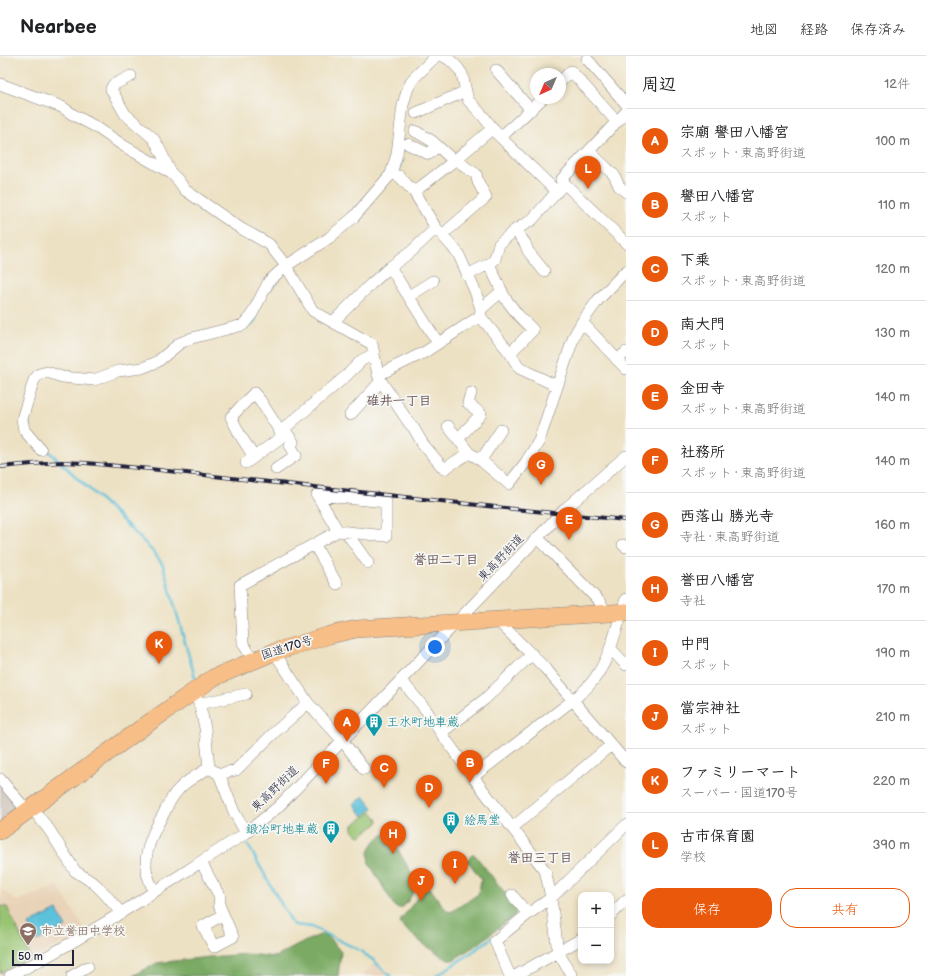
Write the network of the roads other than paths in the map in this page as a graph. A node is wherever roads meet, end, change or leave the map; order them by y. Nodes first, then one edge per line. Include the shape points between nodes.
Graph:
1 (436, 56) edge
2 (443, 56) edge
3 (586, 59) dead end
4 (496, 70) dead end
5 (131, 76) dead end
6 (566, 76) edge
7 (0, 84) edge
8 (466, 91) junction
9 (536, 104) edge
10 (626, 104) edge
11 (530, 110) junction
12 (626, 112) edge
13 (416, 114) dead end
14 (617, 122) junction
15 (493, 128) junction
16 (415, 131) dead end
17 (501, 137) junction
18 (408, 144) dead end
19 (437, 146) junction
20 (589, 151) junction
21 (455, 160) junction
22 (171, 173) junction
23 (391, 174) junction
24 (564, 183) junction
25 (414, 192) junction
26 (557, 192) junction
27 (626, 192) edge
28 (436, 228) junction
29 (449, 229) dead end
30 (515, 230) junction
31 (626, 243) edge
32 (489, 264) junction
33 (286, 266) junction
34 (390, 267) junction
35 (544, 271) dead end
36 (626, 271) edge
37 (467, 275) junction
38 (433, 281) dead end
39 (502, 291) junction
40 (409, 296) junction
41 (480, 313) junction
42 (333, 322) junction
43 (582, 322) junction
44 (438, 343) junction
45 (626, 352) edge
46 (510, 353) junction
47 (374, 354) junction
48 (617, 360) junction
49 (626, 369) edge
50 (379, 378) junction
51 (557, 386) junction
52 (471, 393) dead end
53 (350, 415) dead end
54 (448, 426) dead end
55 (282, 430) junction
56 (501, 430) dead end
57 (458, 440) junction
58 (41, 450) dead end
59 (469, 453) junction
60 (626, 456) edge
61 (481, 460) junction
62 (276, 468) dead end
63 (342, 531) junction
64 (538, 538) junction
65 (314, 544) junction
66 (368, 564) dead end
67 (337, 584) dead end
68 (620, 609) edge
69 (497, 620) junction
70 (457, 622) junction
71 (610, 648) junction
72 (274, 652) junction
73 (532, 654) junction
74 (253, 660) junction
75 (626, 664) edge
76 (401, 680) junction
77 (246, 694) dead end
78 (196, 698) junction
79 (573, 700) junction
80 (308, 703) junction
81 (441, 733) junction
82 (342, 740) junction
83 (611, 745) junction
84 (626, 762) edge
85 (364, 769) dead end
86 (214, 771) junction
87 (473, 777) junction
88 (0, 779) edge
89 (30, 810) junction
90 (626, 825) edge
91 (512, 828) junction
92 (0, 831) edge
93 (243, 835) junction
94 (201, 862) junction
95 (154, 892) junction
96 (512, 895) dead end
97 (551, 898) junction
98 (626, 901) edge
99 (614, 912) edge
100 (121, 913) junction
101 (528, 914) junction
102 (223, 915) dead end
103 (578, 940) edge
104 (558, 949) junction
105 (88, 967) dead end
106 (511, 975) edge
107 (10, 976) edge
108 (72, 976) edge
109 (572, 976) edge

1 - 23 street via 412,80 407,91 397,154
2 - 8 street via 462,74
3 - 10 street
4 - 11 street
5 - 22 street via 113,85 111,89 125,114 153,138
6 - 14 street via 571,71
7 - 22 street via 62,107
8 - 13 street
8 - 15 street via 468,100
9 - 11 street
11 - 17 street
12 - 14 street
14 - 20 street
15 - 17 street
15 - 21 street
16 - 19 street
17 - 26 street
18 - 19 street via 429,154
19 - 21 street
20 - 24 street via 561,180
20 - 27 street via 614,175 619,186
21 - 25 street
21 - 29 street via 476,174 486,197
22 - 33 street via 185,190 240,228 269,244
23 - 25 street via 399,176
23 - 33 street via 354,216 329,238
24 - 26 street
24 - 31 street
25 - 28 street
26 - 30 street via 532,220
28 - 34 street via 412,251
28 - 37 street via 458,253
30 - 32 street via 499,244 495,259
30 - 35 street
32 - 37 street
32 - 39 street
33 - 42 street via 313,311
33 - 58 street via 269,281 252,314 242,325 180,343 157,362 142,368 118,371 94,380 47,372 39,374 34,380 22,419 24,430
34 - 40 street
34 - 42 street
36 - 43 street via 598,300
37 - 41 street via 475,292
38 - 40 street
39 - 41 street
39 - 46 street via 518,315 533,330
40 - 44 street
41 - 44 street
41 - 46 street
42 - 47 street via 372,344
43 - 48 street
43 - 51 street via 574,336
44 - 50 street
45 - 48 street
46 - 51 street via 519,368
47 - 50 street
47 - 55 street via 362,360
48 - 49 street
50 - 53 street
50 - 59 street via 423,444 444,469
51 - 61 street via 539,441 509,484
52 - 57 street via 468,403 481,414
54 - 57 street
55 - 55 street via 254,394 231,417 250,460 283,436
55 - 62 street via 293,442 290,444 296,455
56 - 61 street
57 - 59 street
59 - 61 street
60 - 64 street, 東高野街道 via 565,509
63 - 63 street via 317,494 386,502 386,536
63 - 65 street
63 - 66 street
64 - 68 street via 599,601
64 - 70 street, 東高野街道
65 - 67 street
65 - 74 street via 240,585 243,643
68 - 69 highway, 国道170号
68 - 71 street
69 - 70 highway, 国道170号
69 - 73 street
70 - 72 highway, 国道170号 via 356,629
70 - 76 street, 東高野街道
71 - 75 street
71 - 79 street via 597,676
72 - 74 highway, 国道170号
72 - 80 street
73 - 79 street
73 - 81 street via 485,699
74 - 78 highway, 国道170号 via 213,678
76 - 81 street
76 - 82 street, 東高野街道
77 - 78 street
78 - 86 street
78 - 89 highway, 国道170号 via 143,727
79 - 83 street
79 - 87 street
80 - 82 street
80 - 86 street via 236,770
81 - 87 street
82 - 85 street
82 - 93 street, 東高野街道 via 278,807
83 - 84 street
83 - 91 street
86 - 93 street
86 - 95 street via 187,781 179,789 151,839 146,870
87 - 91 street
88 - 89 street
89 - 92 highway, 国道170号
89 - 100 street via 50,831 75,871 95,884
90 - 97 street
91 - 97 street via 543,868
93 - 94 street, 東高野街道
94 - 95 street, 東高野街道
94 - 102 street via 220,897 218,905
95 - 100 street, 東高野街道
96 - 101 street
97 - 101 street
97 - 104 street
98 - 99 street
100 - 107 street, 東高野街道
101 - 106 street via 495,941
103 - 104 street
104 - 106 street
104 - 109 street
105 - 108 street

